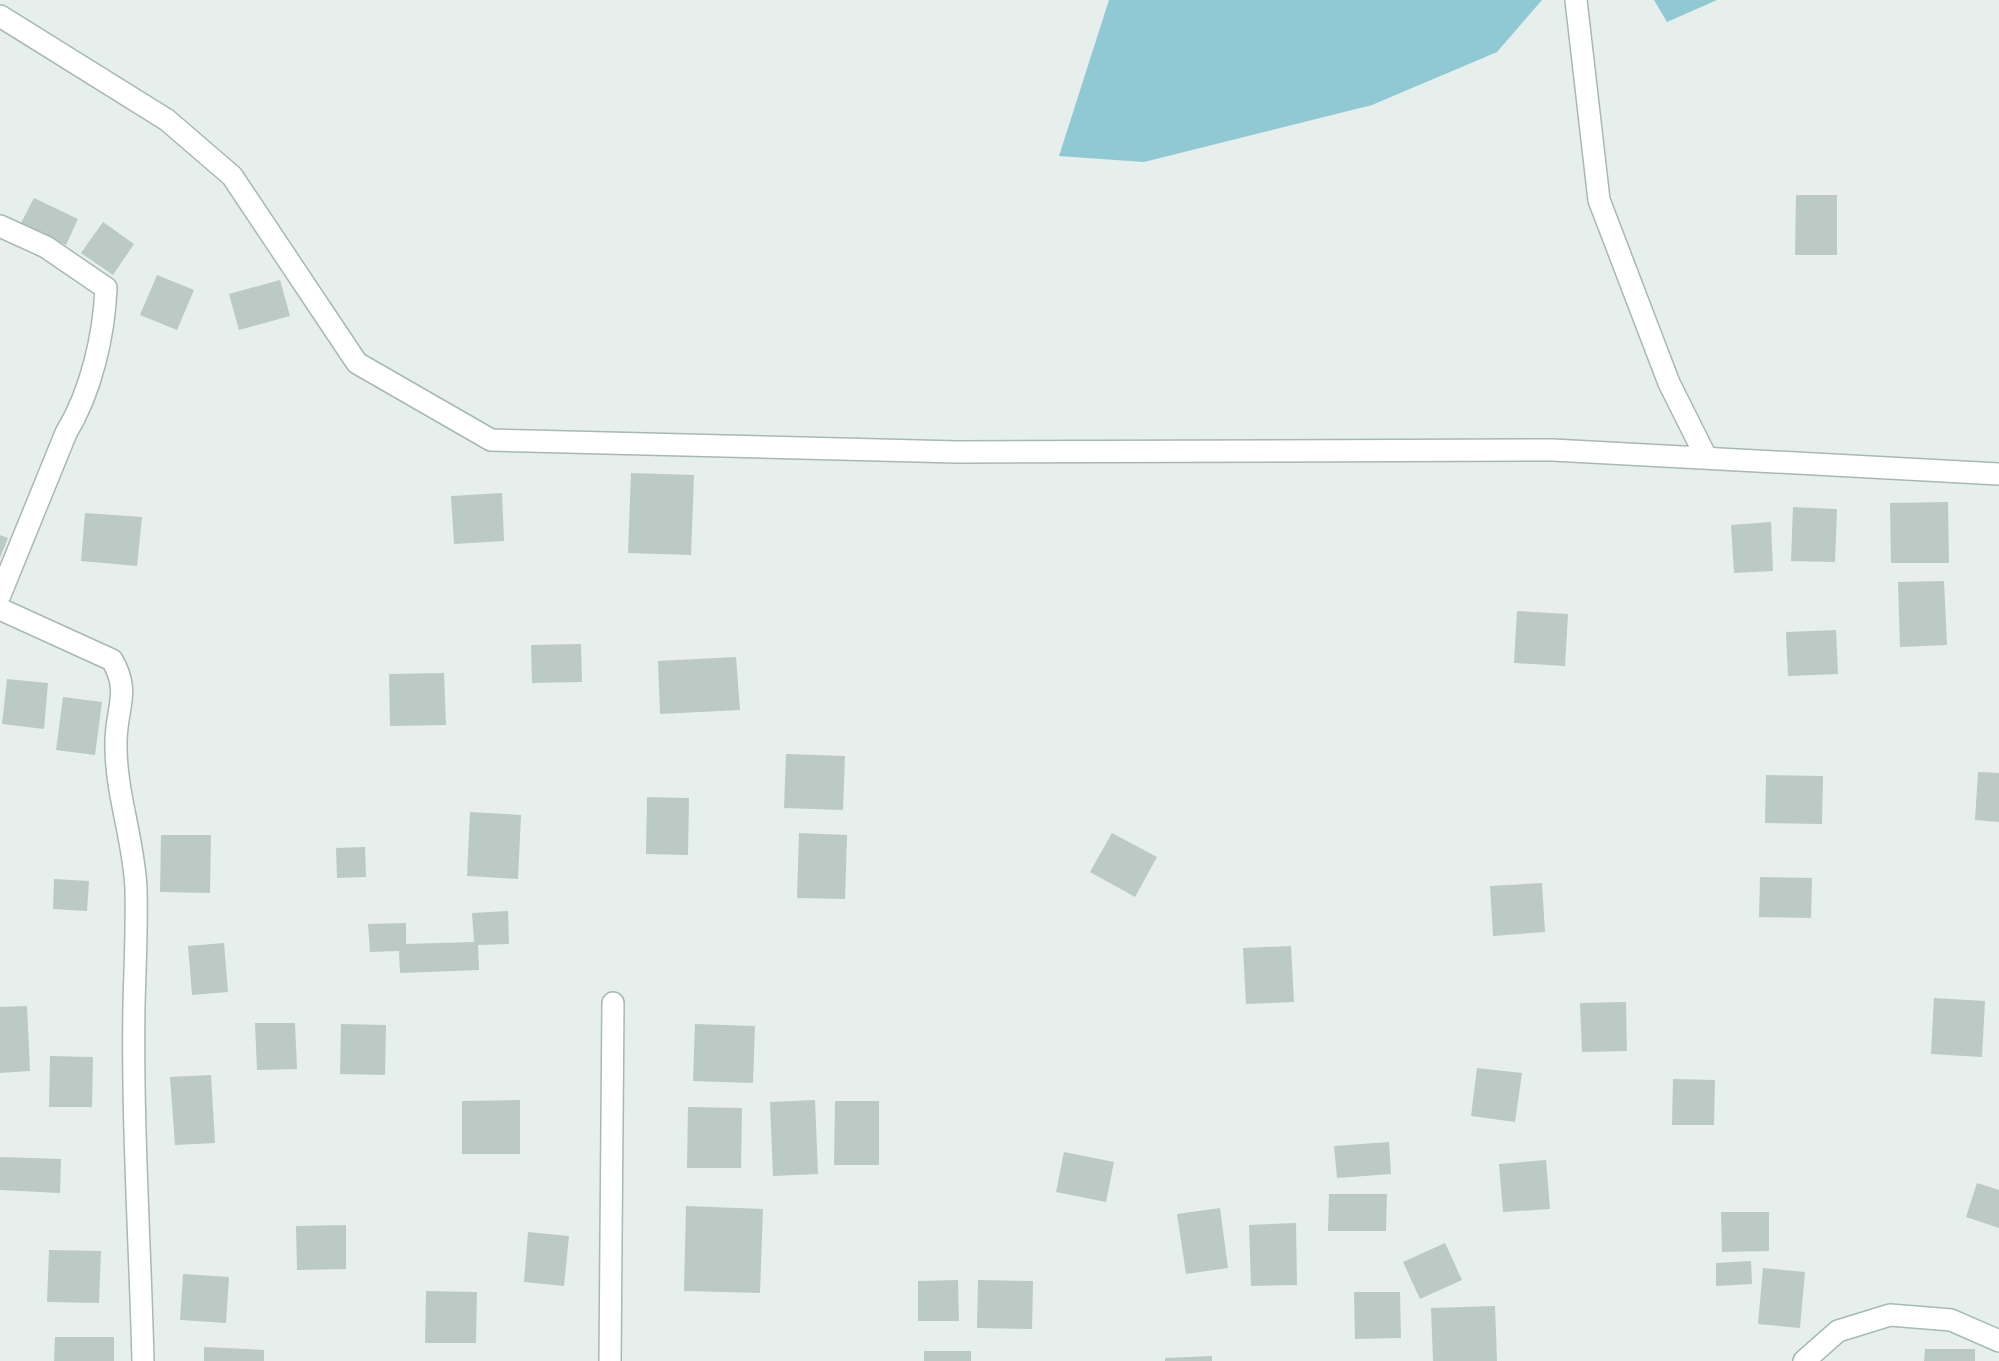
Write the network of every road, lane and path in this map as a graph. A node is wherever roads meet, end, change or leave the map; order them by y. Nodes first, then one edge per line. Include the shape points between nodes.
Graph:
1 (1576, 0) edge
2 (0, 16) edge
3 (0, 226) edge
4 (1706, 457) junction
5 (1999, 474) edge
6 (0, 595) edge
7 (0, 609) edge
8 (613, 1003) dead end
9 (1999, 1341) edge
10 (143, 1361) edge
11 (610, 1361) edge
12 (1804, 1361) edge

1 - 4 street via 1599,200 1669,383
2 - 4 street via 167,120 223,168 357,363 492,440 957,452 1553,450
3 - 6 street via 46,247 106,288 105,315 80,408 65,433
4 - 5 street
7 - 10 street via 112,660 122,682 116,741 123,816 135,869
8 - 11 street
9 - 12 street via 1951,1320 1890,1315 1838,1331

